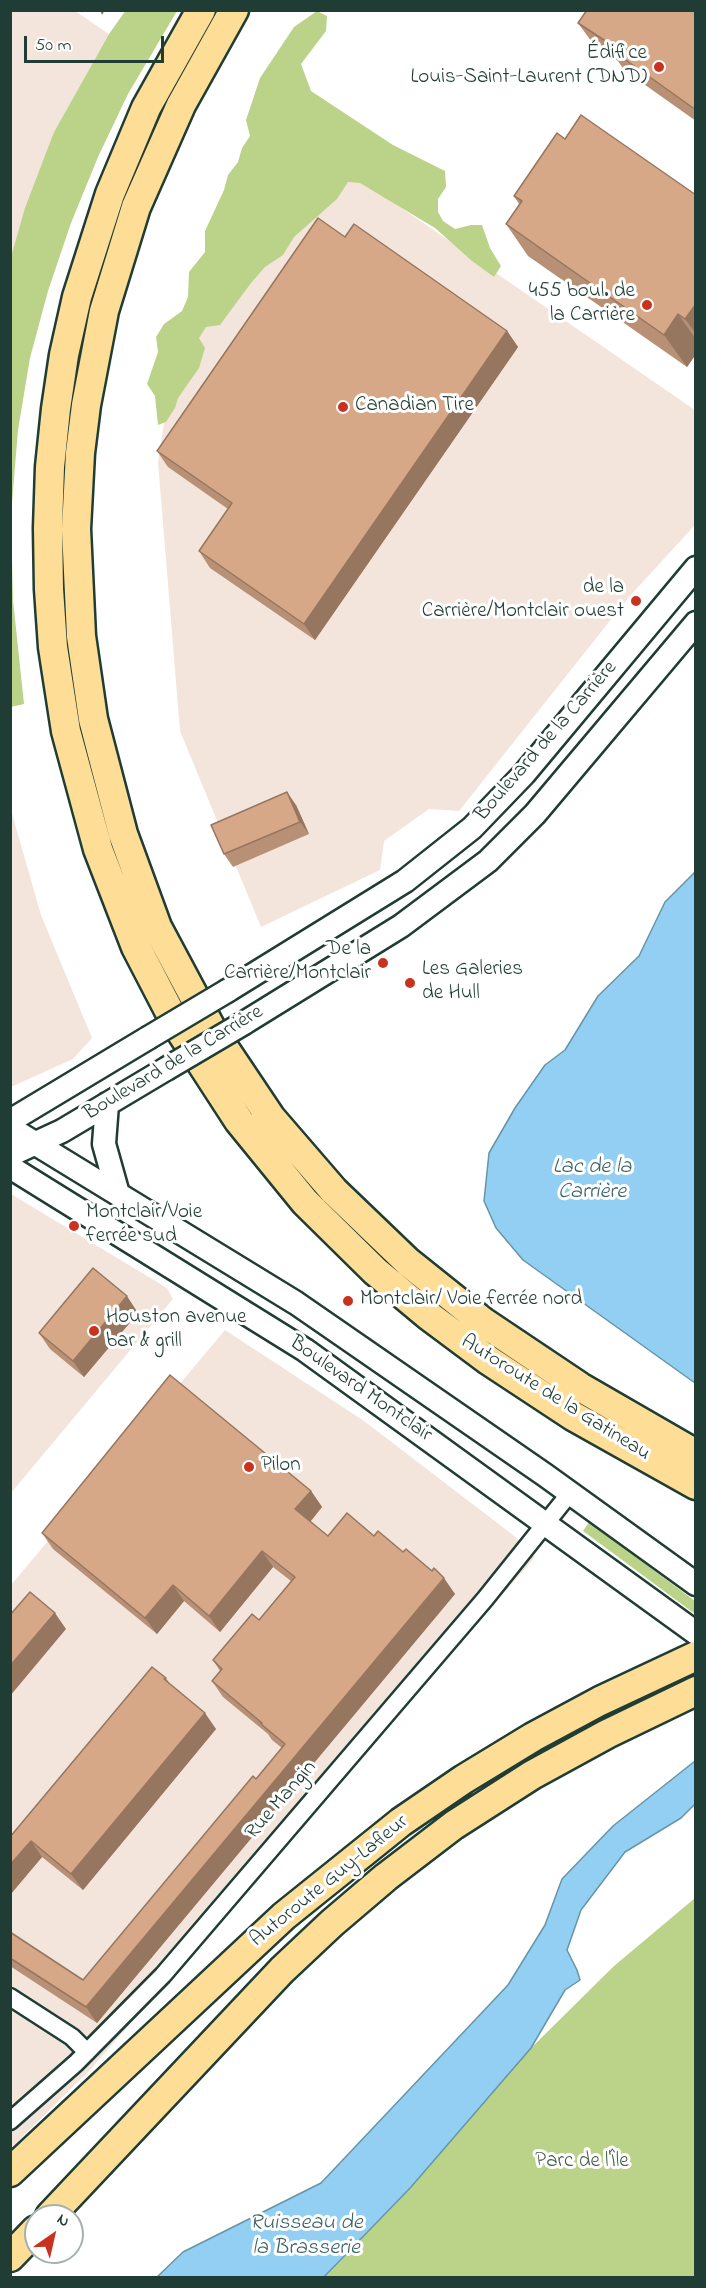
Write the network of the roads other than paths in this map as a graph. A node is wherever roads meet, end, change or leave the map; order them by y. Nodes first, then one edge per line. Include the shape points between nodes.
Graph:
1 (201, 10) edge
2 (234, 10) edge
3 (696, 568) edge
4 (696, 623) edge
5 (107, 1104) junction
6 (10, 1121) edge
7 (10, 1128) edge
8 (36, 1144) junction
9 (10, 1155) edge
10 (10, 1167) edge
11 (118, 1194) junction
12 (696, 1454) edge
13 (659, 1465) junction
14 (696, 1485) edge
15 (570, 1493) junction
16 (696, 1493) edge
17 (546, 1522) junction
18 (696, 1584) edge
19 (696, 1633) edge
20 (696, 1656) edge
21 (696, 1691) edge
22 (10, 1997) edge
23 (87, 2052) junction
24 (10, 2121) edge
25 (10, 2172) edge
26 (61, 2204) edge
27 (24, 2242) edge
28 (10, 2257) edge

1 - 13 highway, Autoroute de la Gatineau via 146,108 116,177 77,297 56,409 48,528 53,647 66,731 98,849 136,947 176,1024 239,1121 305,1202 375,1271 450,1332 530,1389
2 - 12 highway, Autoroute de la Gatineau via 181,105 136,207 104,311 86,405 77,512 79,620 91,711 123,834 158,927 212,1030 271,1118 334,1191 408,1262 483,1322 580,1388
3 - 6 main road, Boulevard de la Carrière, bridge via 524,774 472,828 398,886
4 - 5 main road, Boulevard de la Carrière, bridge via 548,799 488,861 401,926
5 - 8 main road, Boulevard de la Carrière
5 - 11 main road via 104,1144
7 - 8 main road, Boulevard Montclair
8 - 9 main road, Boulevard de la Carrière
8 - 11 main road, Boulevard Montclair
10 - 17 main road, Boulevard Montclair via 305,1350
11 - 15 main road, Boulevard Montclair via 296,1303
13 - 14 highway, Autoroute de la Gatineau
13 - 16 highway
15 - 17 street, Rue Mangin
15 - 18 main road, Boulevard Montclair
17 - 19 main road, Boulevard Montclair
17 - 23 street, Rue Mangin via 464,1624 173,1963
20 - 25 highway, Autoroute Guy-Lafleur via 533,1737 422,1807 332,1875 235,1960
21 - 26 highway, Autoroute Guy-Lafleur via 548,1766 454,1825 386,1877 324,1930 259,1994
22 - 23 street via 72,2037
23 - 24 street, Rue Mangin
27 - 28 highway

